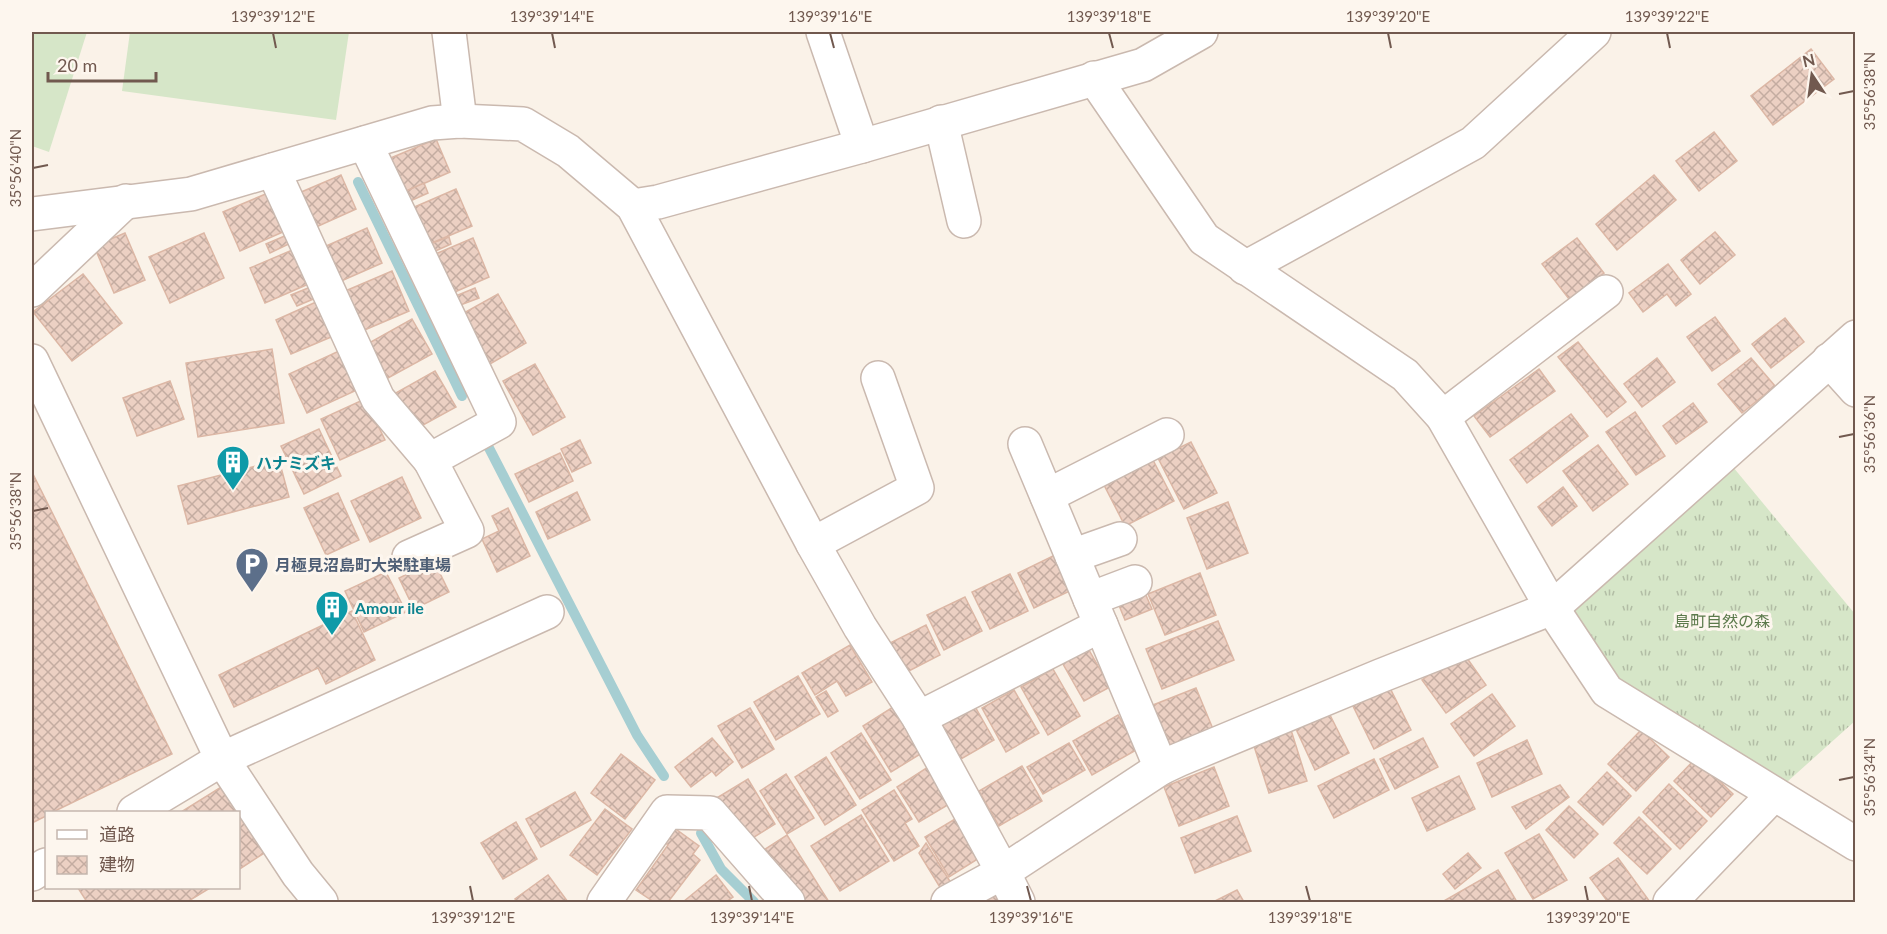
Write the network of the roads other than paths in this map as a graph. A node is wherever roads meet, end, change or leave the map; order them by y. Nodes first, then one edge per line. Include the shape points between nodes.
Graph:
1 (449, 32) edge
2 (823, 32) edge
3 (1201, 32) edge
4 (1594, 32) edge
5 (1094, 78) junction
6 (460, 121) junction
7 (941, 122) junction
8 (365, 143) junction
9 (862, 146) junction
10 (273, 170) junction
11 (126, 201) junction
12 (633, 206) junction
13 (32, 214) edge
14 (964, 221) dead end
15 (1245, 268) junction
16 (32, 290) edge
17 (1606, 292) dead end
18 (1856, 337) edge
19 (1829, 360) junction
20 (32, 361) edge
21 (878, 378) dead end
22 (1856, 390) edge
23 (1443, 417) junction
24 (1167, 435) dead end
25 (1024, 444) dead end
26 (430, 460) junction
27 (1047, 496) junction
28 (1120, 539) dead end
29 (813, 544) junction
30 (1072, 556) junction
31 (409, 557) dead end
32 (1135, 582) dead end
33 (1552, 608) junction
34 (547, 612) dead end
35 (1096, 612) junction
36 (919, 718) junction
37 (222, 759) junction
38 (1161, 768) junction
39 (1774, 794) junction
40 (137, 811) edge
41 (1856, 844) edge
42 (45, 866) edge
43 (1003, 872) junction
44 (32, 874) edge
45 (321, 903) edge
46 (604, 903) edge
47 (788, 903) edge
48 (948, 903) edge
49 (1018, 903) edge
50 (1670, 903) edge

1 - 6 street
2 - 9 street
3 - 5 street via 1143,65
4 - 15 street via 1473,143
5 - 7 street
5 - 15 street via 1204,239
6 - 8 street via 432,123
6 - 12 street via 523,124 568,151
7 - 9 street
7 - 14 street
8 - 10 street
8 - 26 street via 499,422
9 - 12 street
10 - 11 street via 191,194
10 - 26 street via 378,399
11 - 13 street
11 - 16 street
12 - 29 street
15 - 23 street via 1405,375
17 - 23 street
18 - 19 street
19 - 22 street
19 - 33 street
20 - 37 street
21 - 29 street via 917,488
23 - 33 street
24 - 27 street
25 - 27 street
26 - 31 street via 467,531
27 - 30 street
28 - 30 street
29 - 36 street via 860,627
30 - 35 street
32 - 35 street
33 - 38 street
33 - 39 street via 1607,691
34 - 37 street
35 - 36 street
35 - 38 street
36 - 43 street
37 - 40 street
37 - 45 street
38 - 43 street
39 - 41 street
39 - 50 street
42 - 44 street
43 - 48 street
43 - 49 street
46 - 47 street via 667,812 710,813

